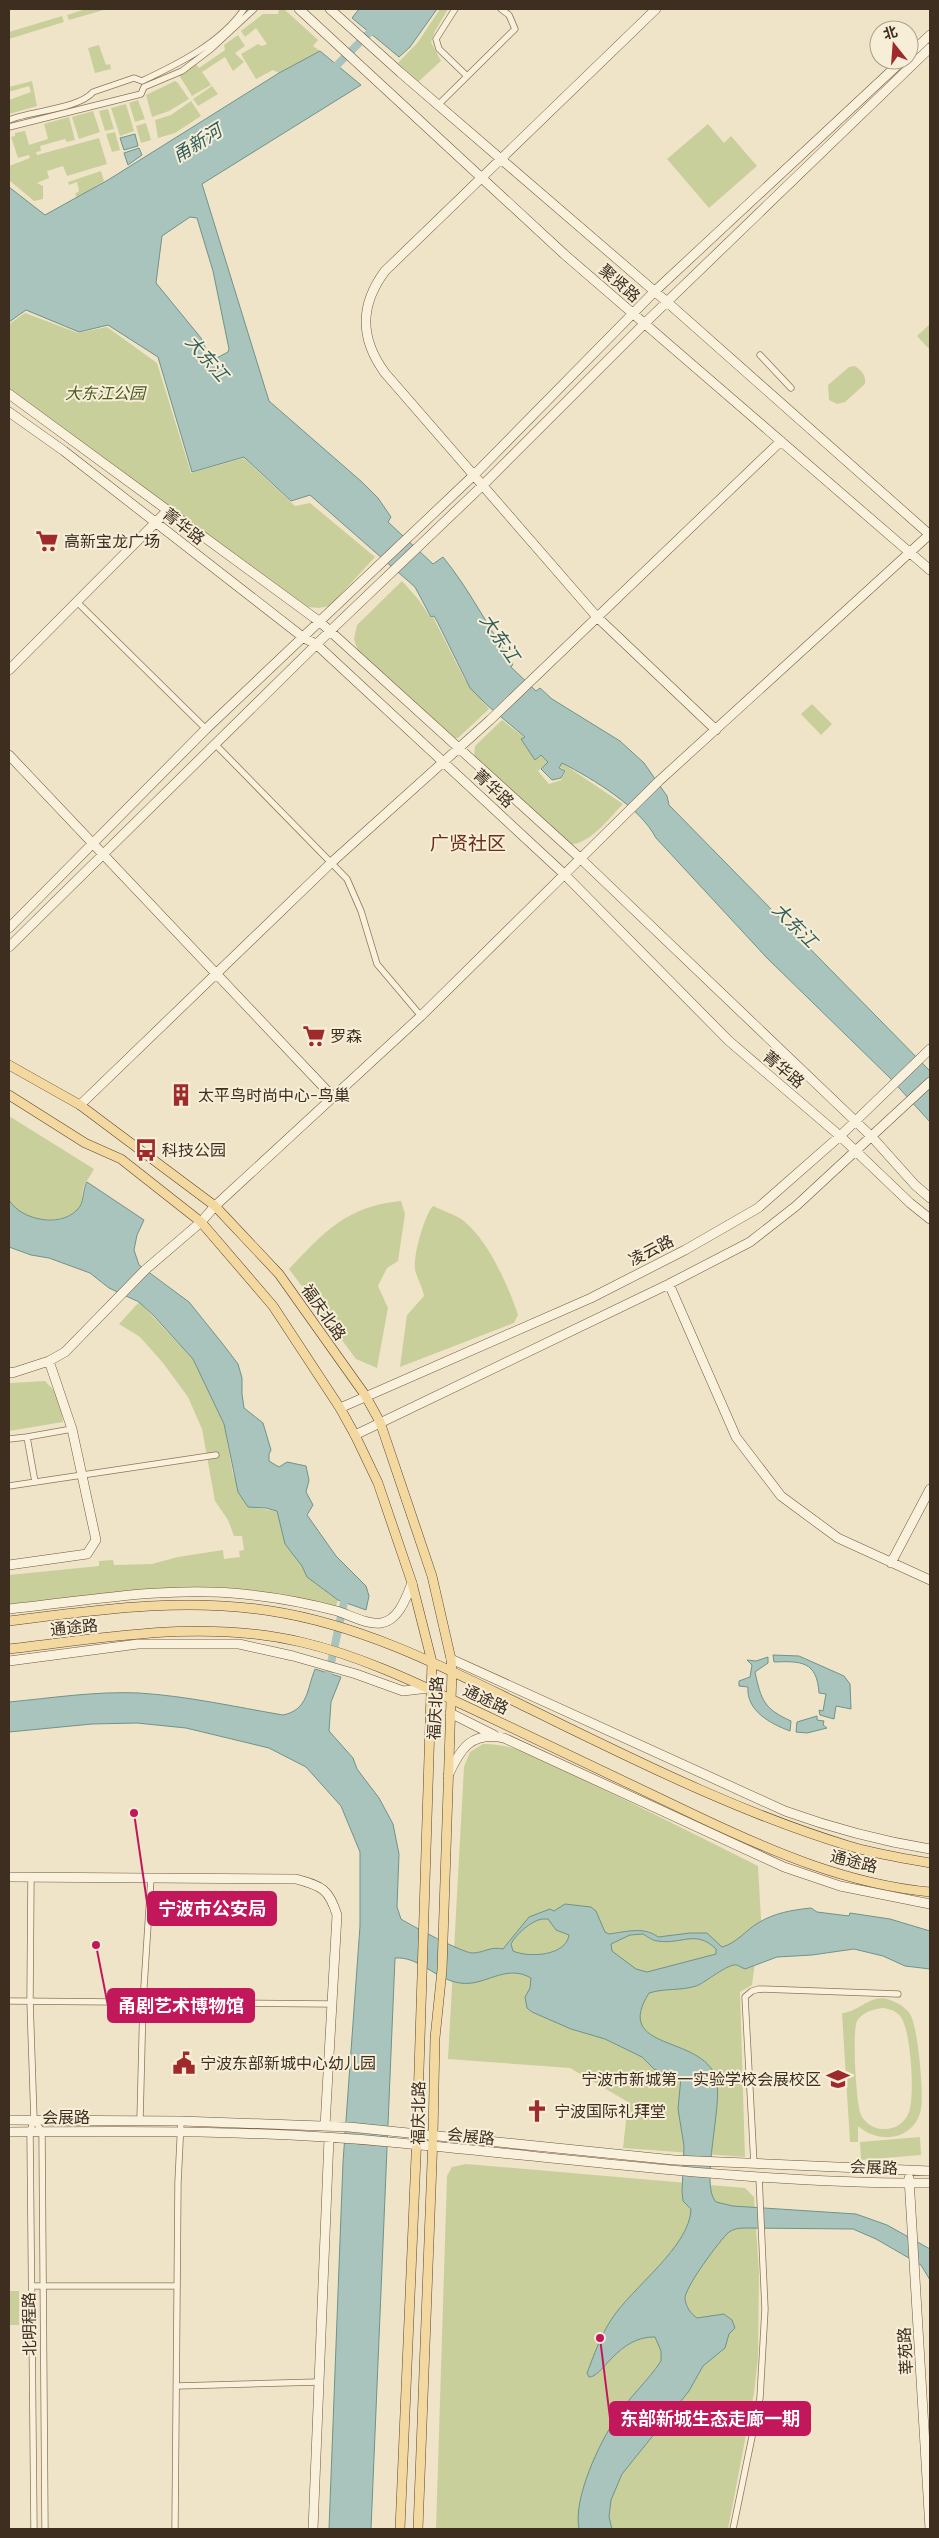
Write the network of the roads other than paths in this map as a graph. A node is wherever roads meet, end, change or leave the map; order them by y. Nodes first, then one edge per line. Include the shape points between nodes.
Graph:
1 (244, 9) edge
2 (254, 9) edge
3 (299, 9) edge
4 (330, 9) edge
5 (454, 9) edge
6 (501, 9) edge
7 (656, 9) edge
8 (930, 35) edge
9 (919, 45) edge
10 (930, 48) edge
11 (892, 70) edge
12 (467, 76) junction
13 (438, 104) junction
14 (9, 120) edge
15 (9, 127) edge
16 (501, 159) junction
17 (481, 179) junction
18 (655, 291) junction
19 (668, 302) junction
20 (633, 314) junction
21 (645, 323) junction
22 (760, 355) dead end
23 (791, 388) dead end
24 (9, 394) edge
25 (9, 412) edge
26 (781, 441) junction
27 (474, 475) junction
28 (483, 486) junction
29 (167, 512) junction
30 (157, 524) junction
31 (930, 534) edge
32 (910, 552) junction
33 (930, 570) edge
34 (77, 602) junction
35 (597, 618) junction
36 (320, 622) junction
37 (329, 632) junction
38 (304, 638) junction
39 (316, 644) junction
40 (9, 670) edge
41 (206, 729) junction
42 (716, 730) junction
43 (215, 744) junction
44 (458, 748) junction
45 (9, 755) edge
46 (444, 761) junction
47 (93, 843) junction
48 (104, 854) junction
49 (581, 859) junction
50 (332, 862) junction
51 (564, 874) junction
52 (9, 928) edge
53 (9, 947) edge
54 (218, 973) junction
55 (421, 1016) junction
56 (927, 1052) edge
57 (9, 1065) edge
58 (930, 1082) edge
59 (9, 1095) edge
60 (333, 1097) junction
61 (80, 1105) junction
62 (855, 1120) junction
63 (840, 1136) junction
64 (872, 1137) junction
65 (856, 1152) junction
66 (930, 1198) edge
67 (215, 1206) junction
68 (930, 1219) edge
69 (201, 1222) junction
70 (670, 1284) junction
71 (49, 1361) junction
72 (9, 1372) edge
73 (365, 1395) junction
74 (340, 1408) junction
75 (380, 1422) junction
76 (72, 1429) junction
77 (355, 1435) junction
78 (27, 1437) junction
79 (9, 1439) edge
80 (216, 1455) dead end
81 (82, 1474) junction
82 (36, 1482) junction
83 (9, 1486) edge
84 (930, 1488) edge
85 (891, 1563) junction
86 (9, 1565) edge
87 (930, 1580) edge
88 (412, 1583) junction
89 (9, 1609) edge
90 (9, 1621) edge
91 (9, 1649) edge
92 (451, 1658) junction
93 (9, 1661) edge
94 (432, 1662) junction
95 (452, 1671) junction
96 (429, 1688) junction
97 (451, 1699) junction
98 (450, 1713) junction
99 (496, 1736) junction
100 (447, 1778) junction
101 (930, 1849) edge
102 (930, 1863) edge
103 (9, 1877) edge
104 (31, 1877) junction
105 (151, 1878) junction
106 (930, 1892) edge
107 (930, 1904) edge
108 (898, 1994) dead end
109 (9, 2001) edge
110 (30, 2001) junction
111 (143, 2002) junction
112 (330, 2004) junction
113 (9, 2120) edge
114 (34, 2120) junction
115 (140, 2120) junction
116 (181, 2121) junction
117 (325, 2126) junction
118 (42, 2131) junction
119 (9, 2132) edge
120 (30, 2132) junction
121 (181, 2132) junction
122 (417, 2133) junction
123 (433, 2136) junction
124 (329, 2138) junction
125 (416, 2145) junction
126 (432, 2146) junction
127 (754, 2164) junction
128 (909, 2171) junction
129 (930, 2171) edge
130 (759, 2177) junction
131 (909, 2183) junction
132 (930, 2183) edge
133 (32, 2286) junction
134 (43, 2286) junction
135 (177, 2286) junction
136 (318, 2382) junction
137 (177, 2386) junction
138 (34, 2529) edge
139 (45, 2529) edge
140 (175, 2529) edge
141 (313, 2529) edge
142 (400, 2529) edge
143 (418, 2529) edge
144 (733, 2529) edge
145 (930, 2529) edge

1 - 14 street via 238,18 202,48 172,67 142,81 134,78 93,92 89,97
2 - 15 street via 182,71 144,87 141,94
3 - 17 street, 聚贤路
4 - 13 street, 聚贤路
5 - 12 street via 436,40 439,49
6 - 12 street via 509,15 515,29
7 - 16 street
8 - 9 street
10 - 19 street
11 - 18 street
12 - 13 street
13 - 16 street, 聚贤路
16 - 17 street
16 - 18 street, 聚贤路
17 - 20 street, 聚贤路
17 - 27 street via 385,271 373,287 366,322 375,359
18 - 19 street, 聚贤路
18 - 20 street
19 - 21 street
19 - 31 street, 聚贤路
20 - 21 street, 聚贤路
20 - 27 street
21 - 26 street, 聚贤路
21 - 28 street
22 - 23 street
24 - 29 street
25 - 30 street, 菁华路
26 - 32 street, 聚贤路
26 - 35 street
27 - 28 street
27 - 36 street
28 - 35 street
28 - 37 street
29 - 30 street
29 - 36 street
30 - 34 street
30 - 38 street, 菁华路
31 - 32 street
32 - 33 street, 聚贤路
32 - 42 street
34 - 40 street
34 - 41 street
35 - 42 street
35 - 44 street
36 - 37 street
36 - 38 street
37 - 39 street
37 - 44 street
38 - 39 street, 菁华路
38 - 41 street
39 - 43 street
39 - 46 street, 菁华路
41 - 47 street
42 - 49 street via 659,781
43 - 48 street
43 - 50 street
44 - 46 street
44 - 49 street
45 - 47 street
46 - 50 street
46 - 51 street, 菁华路
47 - 48 street
47 - 52 street
48 - 53 street
48 - 54 street
49 - 51 street
49 - 62 street
50 - 54 street
50 - 55 street via 355,894 376,964
51 - 55 street
51 - 63 street, 菁华路 via 729,1042
54 - 60 street
54 - 61 street
55 - 60 street
56 - 62 street, 凌云路
57 - 61 main road, 福庆北路
58 - 64 street
59 - 69 main road, 福庆北路 via 85,1143 120,1159
60 - 67 street
61 - 67 main road, 福庆北路
62 - 63 street, 凌云路
62 - 64 street
63 - 65 street, 菁华路
63 - 73 street, 凌云路 via 758,1208 686,1250 591,1298
64 - 65 street
64 - 66 street
65 - 68 street, 菁华路
65 - 70 street via 750,1242
67 - 69 street
67 - 73 main road, 福庆北路 via 279,1274
69 - 71 street via 145,1270 80,1338
69 - 74 main road, 福庆北路 via 274,1306
70 - 75 street
70 - 85 street via 736,1437 781,1496 838,1538
71 - 72 street
71 - 76 street
73 - 74 street, 凌云路
73 - 75 main road, 福庆北路
74 - 77 main road, 福庆北路
75 - 77 street
75 - 92 main road, 福庆北路 via 432,1576
76 - 78 street
76 - 81 street
77 - 88 main road, 福庆北路 via 378,1483
78 - 79 street
78 - 82 street
80 - 81 street
81 - 82 street
81 - 86 street via 96,1540 87,1554
82 - 83 street
84 - 85 street
85 - 87 street
88 - 89 street via 400,1609 380,1623 246,1594 214,1592 178,1592
88 - 94 main road, 福庆北路
90 - 94 main road, 通途路 via 172,1603 237,1606 324,1622
91 - 96 main road, 通途路 via 176,1630 260,1634 322,1647
92 - 95 main road, 福庆北路
92 - 101 street via 785,1811 872,1837
93 - 96 street via 138,1644 239,1644 350,1672 402,1691
94 - 95 main road, 通途路
94 - 96 main road, 福庆北路
95 - 97 main road, 福庆北路
95 - 102 main road, 通途路 via 649,1766 795,1828 850,1847
96 - 97 main road, 通途路
96 - 122 main road, 福庆北路
97 - 98 main road, 福庆北路
97 - 106 main road, 通途路 via 788,1858 870,1882
98 - 99 street
98 - 100 main road, 福庆北路
99 - 100 street via 476,1739 466,1745
99 - 107 street via 784,1867 840,1886
100 - 123 main road, 福庆北路 via 444,1930 435,2038
103 - 104 street
104 - 105 street
104 - 110 street, 北明程路
105 - 111 street
105 - 112 street via 296,1878 318,1885 331,1898 337,1915
108 - 127 street via 759,1989 745,1997
109 - 110 street
110 - 111 street
110 - 114 street, 北明程路
111 - 112 street
111 - 115 street
112 - 117 street
113 - 114 street, 会展路
114 - 115 street, 会展路
114 - 118 street
114 - 120 street, 北明程路
115 - 116 street, 会展路
116 - 117 street, 会展路
116 - 121 street
117 - 122 street, 会展路
118 - 120 street, 会展路
118 - 121 street, 会展路
118 - 134 street, 北明程路
119 - 120 street, 会展路
120 - 133 street, 北明程路
121 - 124 street, 会展路
121 - 135 street
122 - 123 street, 会展路
122 - 125 main road, 福庆北路
123 - 126 main road, 福庆北路
123 - 127 street, 会展路 via 674,2160
124 - 125 street, 会展路
124 - 136 street
125 - 126 street, 会展路
125 - 142 main road, 福庆北路
126 - 130 street, 会展路
126 - 143 main road, 福庆北路
127 - 128 street, 会展路
128 - 129 street, 会展路
128 - 131 street, 莘苑路
130 - 131 street, 会展路
130 - 144 street via 765,2309 760,2398
131 - 132 street, 会展路
131 - 145 street, 莘苑路
133 - 134 street
133 - 138 street, 北明程路
134 - 135 street
134 - 139 street, 北明程路
135 - 137 street
136 - 137 street
136 - 141 street
137 - 140 street

